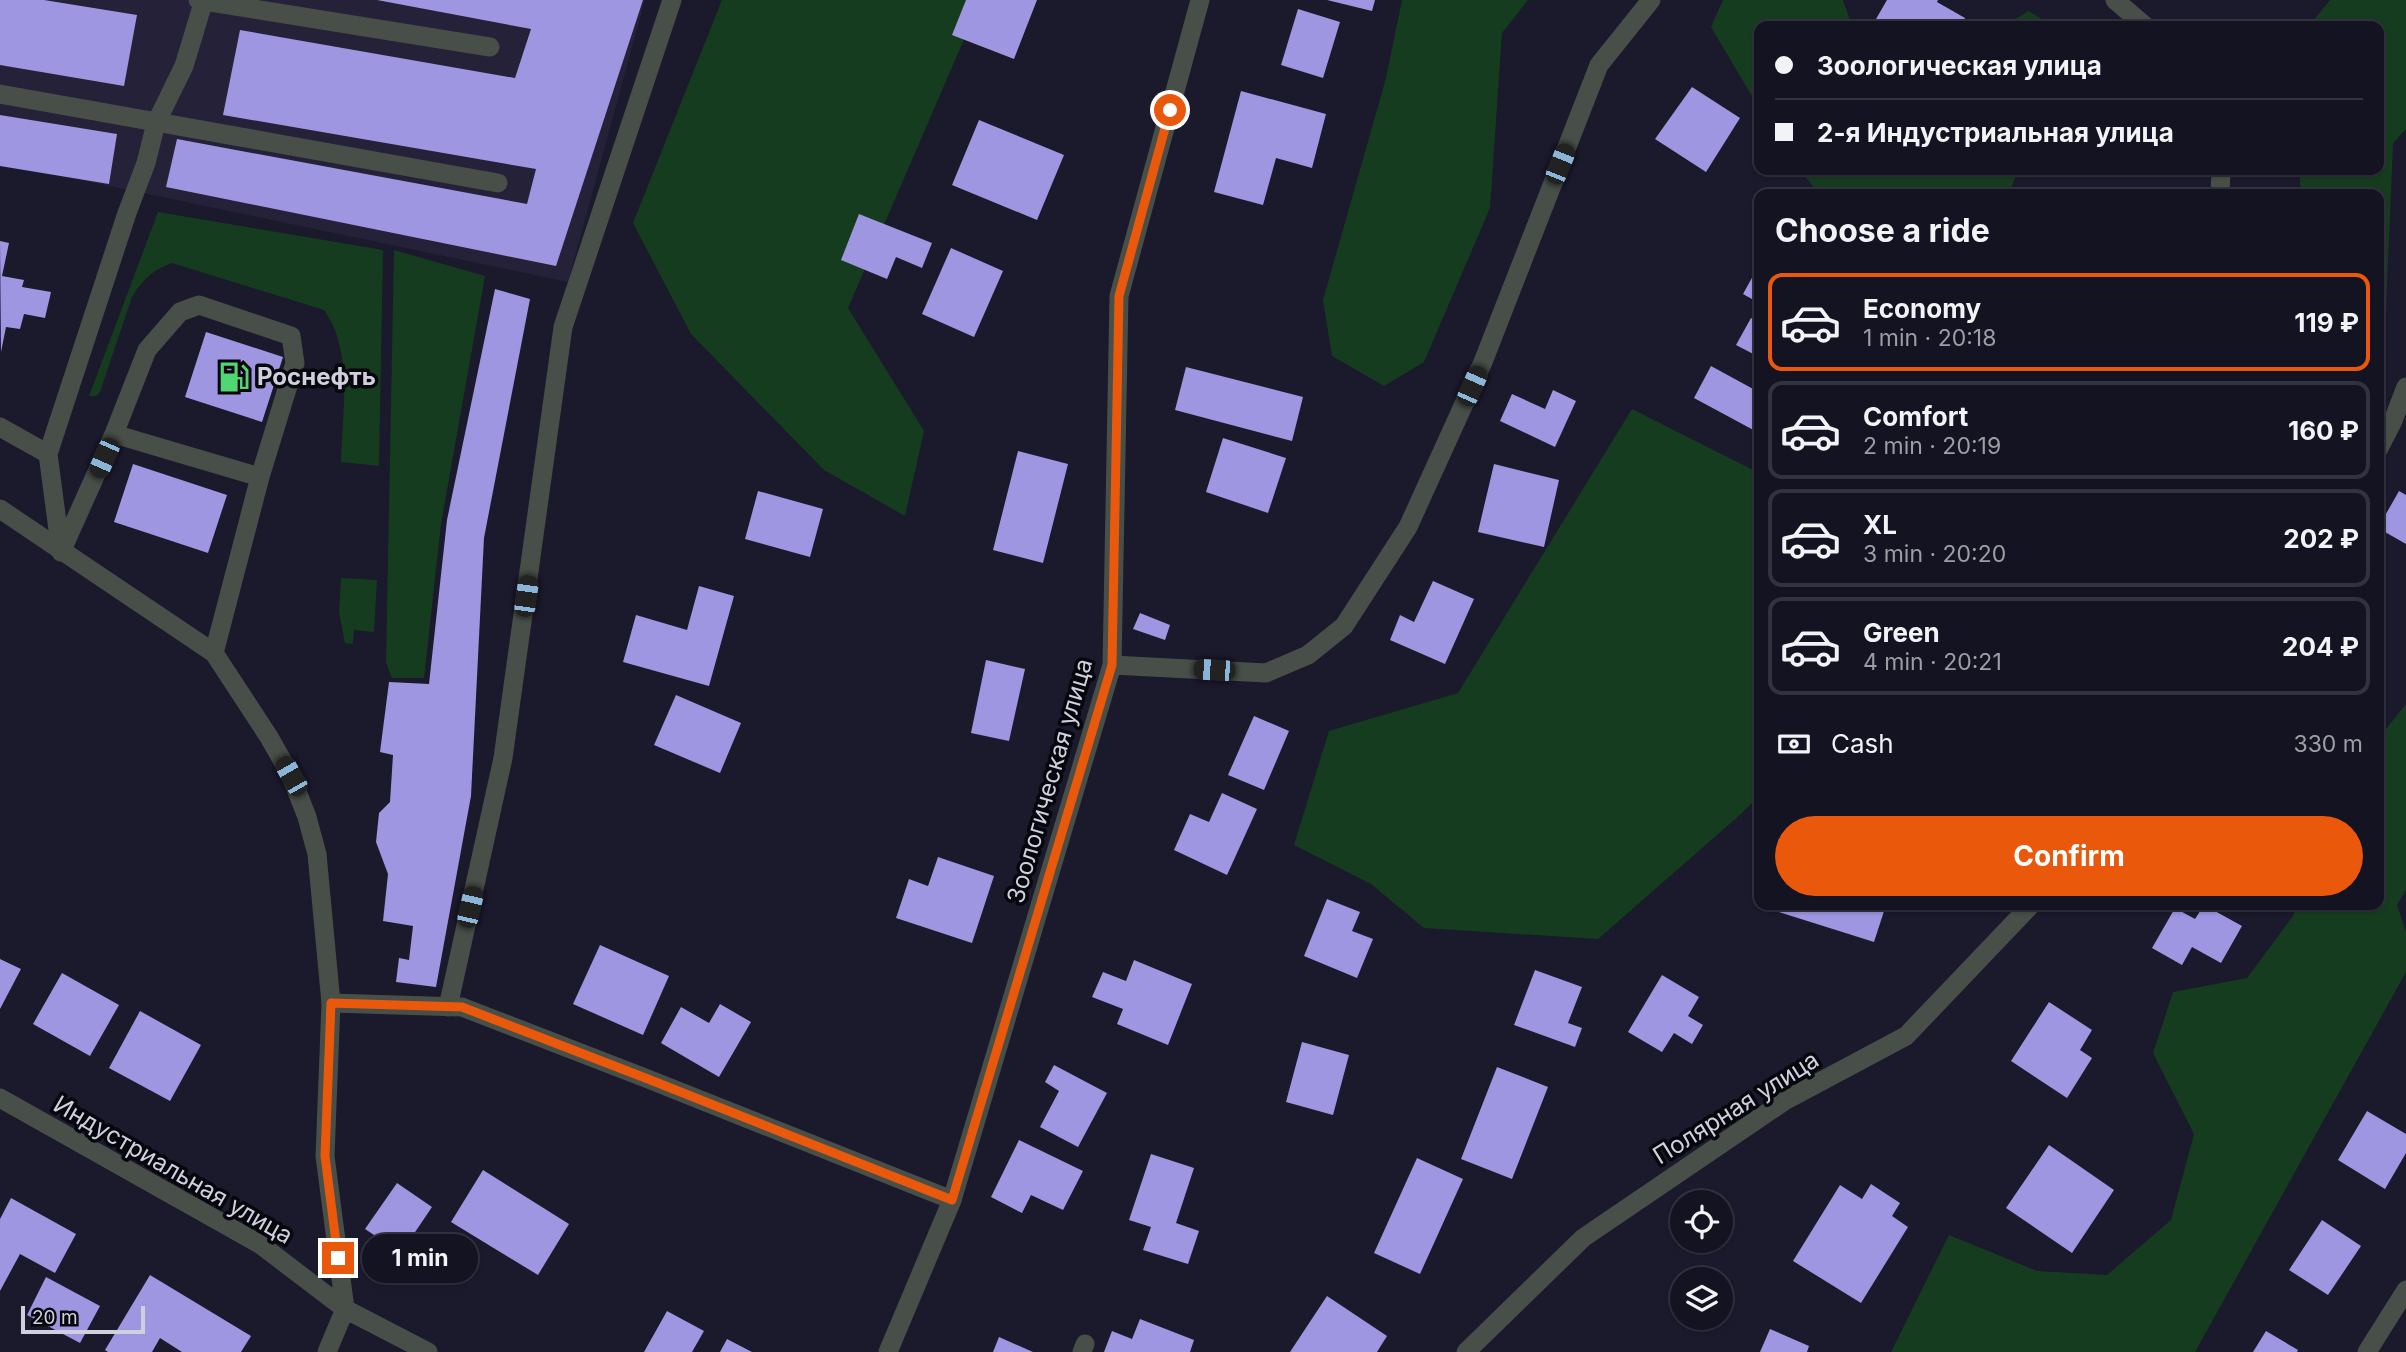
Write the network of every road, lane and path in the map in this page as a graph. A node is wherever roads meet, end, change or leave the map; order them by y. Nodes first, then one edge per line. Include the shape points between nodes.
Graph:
1 (202, 0) edge
2 (672, 0) edge
3 (1200, 0) edge
4 (1651, 0) edge
5 (2115, 0) edge
6 (2139, 21) edge
7 (490, 47) dead end
8 (0, 94) edge
9 (156, 123) junction
10 (498, 183) dead end
11 (2406, 387) edge
12 (0, 427) edge
13 (114, 434) junction
14 (2384, 438) edge
15 (48, 454) junction
16 (260, 477) junction
17 (0, 509) edge
18 (61, 551) junction
19 (214, 653) junction
20 (1112, 665) junction
21 (2026, 910) edge
22 (331, 1003) junction
23 (448, 1007) junction
24 (0, 1098) edge
25 (952, 1200) junction
26 (2406, 1290) edge
27 (345, 1309) junction
28 (327, 1352) edge
29 (428, 1352) edge
30 (888, 1352) edge
31 (1466, 1352) edge
32 (2367, 1352) edge

1 - 7 street
1 - 9 street via 184,66
2 - 23 street via 563,327 503,758
3 - 20 street, Зоологическая улица via 1119,296
4 - 20 street via 1599,65 1483,362 1420,502 1344,626 1308,654 1266,673
5 - 6 street
8 - 9 street
9 - 10 street
9 - 15 street
11 - 14 street
12 - 15 street
13 - 16 street
13 - 16 street via 147,350 180,312 199,305 291,336 295,363
13 - 18 street
15 - 18 street
16 - 19 street
17 - 18 street
18 - 19 street
19 - 22 street via 269,737 307,817 317,854
20 - 25 street, Зоологическая улица
21 - 31 street, Полярная улица via 1906,1036 1786,1100 1583,1238
22 - 23 street
22 - 27 street via 325,1156
23 - 25 street via 462,1007
24 - 27 street, Индустриальная улица via 261,1245
25 - 30 street, Зоологическая улица
26 - 32 street
27 - 28 street
27 - 29 street, Индустриальная улица

